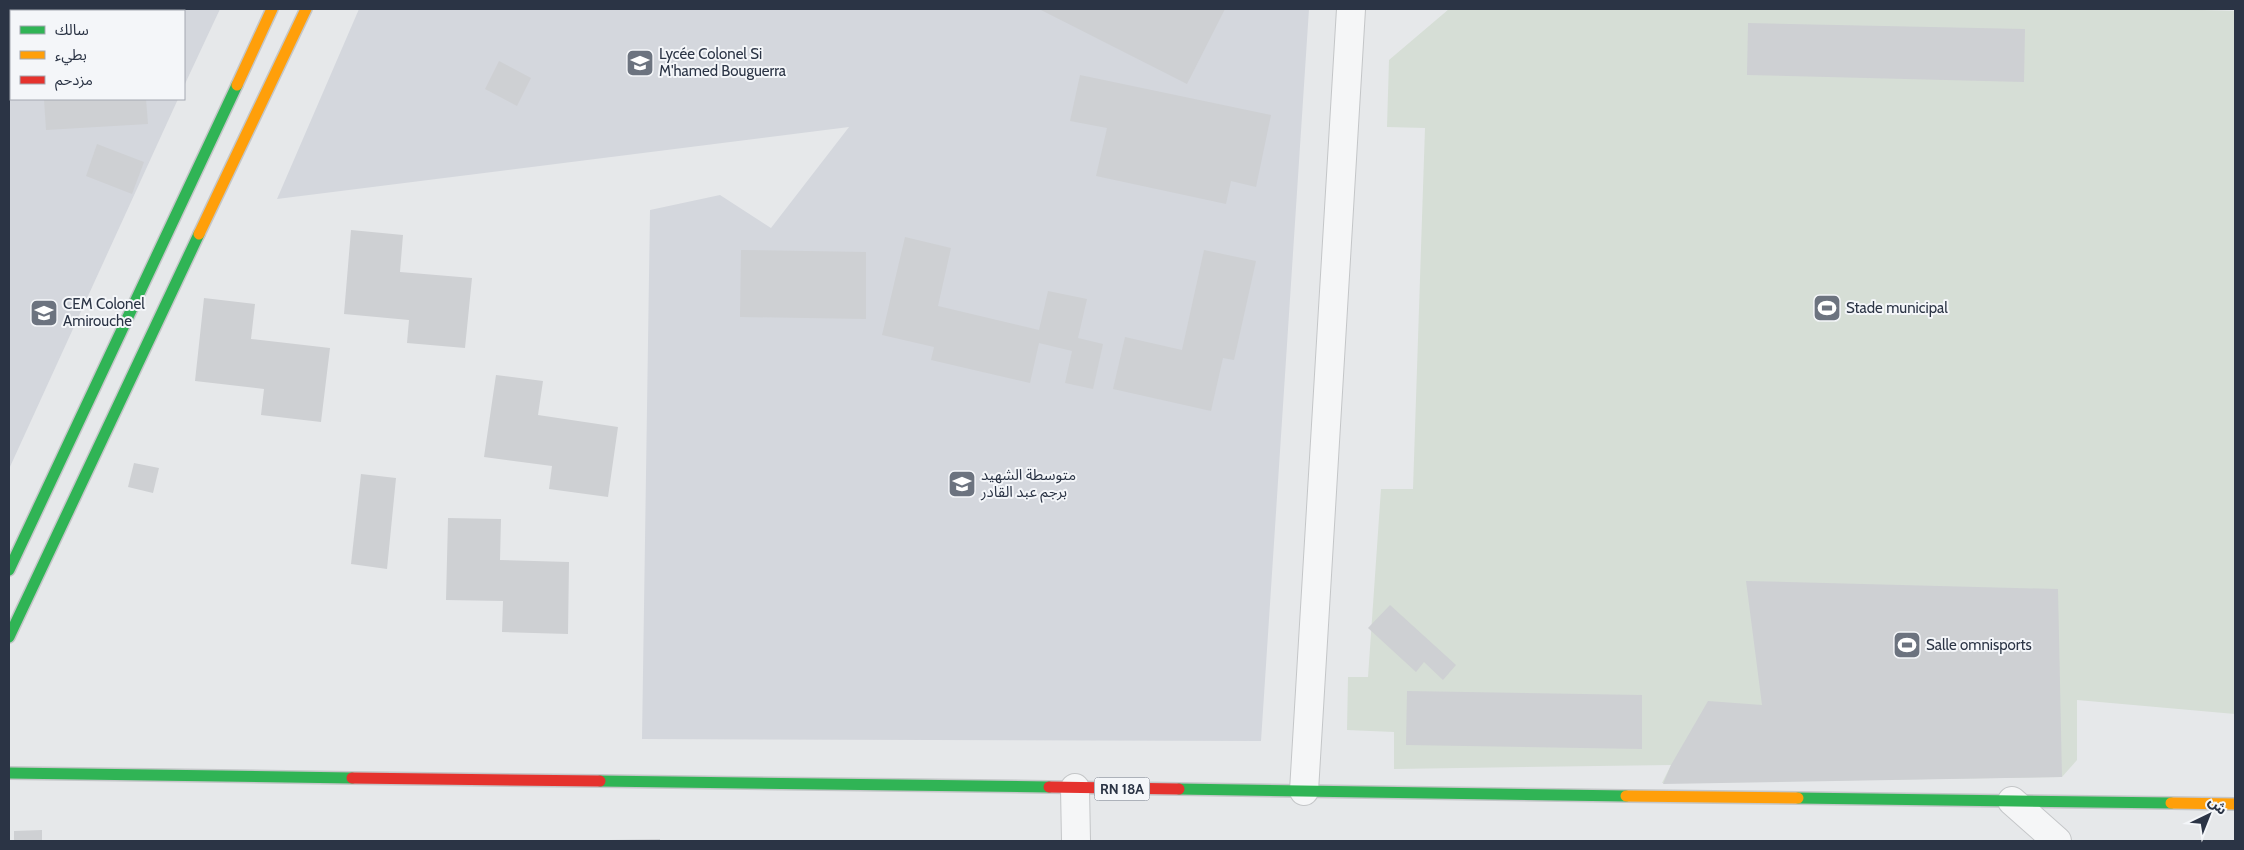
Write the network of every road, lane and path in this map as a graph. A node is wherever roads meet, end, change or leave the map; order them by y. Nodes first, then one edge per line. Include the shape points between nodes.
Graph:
1 (272, 9) edge
2 (306, 9) edge
3 (1350, 9) edge
4 (9, 570) edge
5 (9, 637) edge
6 (9, 773) edge
7 (1075, 788) junction
8 (1304, 791) junction
9 (2012, 801) junction
10 (2235, 804) edge
11 (1076, 841) edge
12 (2057, 841) edge

1 - 4 main road
2 - 5 main road
3 - 8 street
6 - 7 main road, RN 18A
7 - 8 main road, RN 18A
7 - 11 street
8 - 9 main road, RN 18A
9 - 10 main road, RN 18A
9 - 12 street

